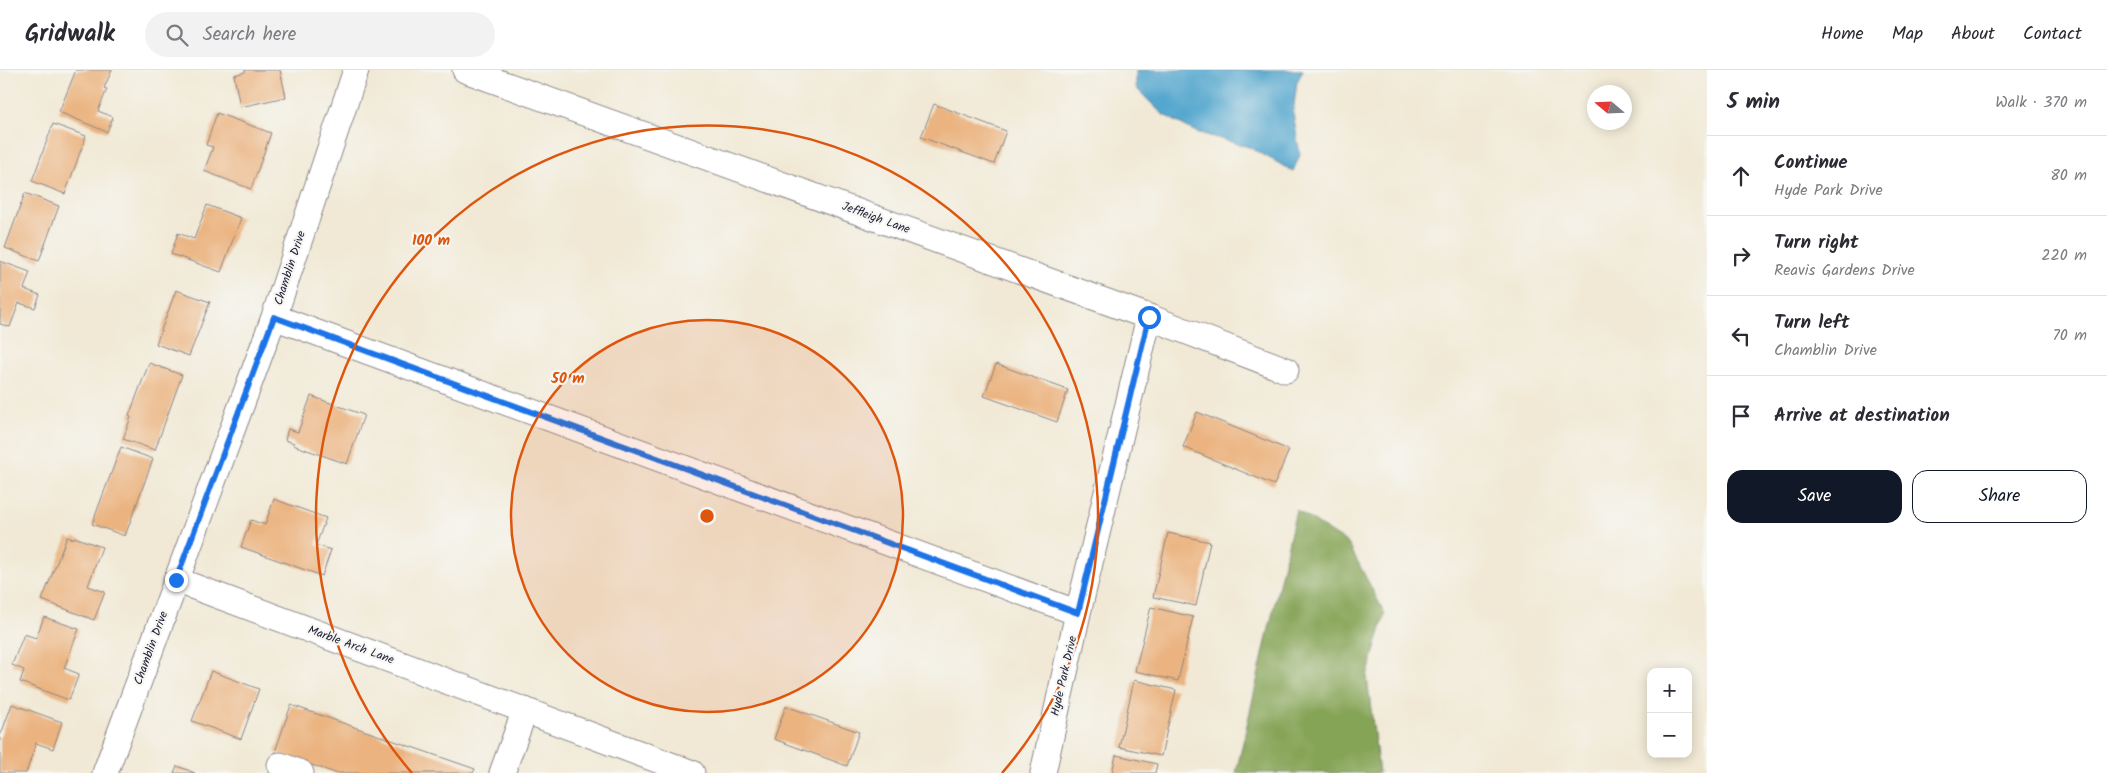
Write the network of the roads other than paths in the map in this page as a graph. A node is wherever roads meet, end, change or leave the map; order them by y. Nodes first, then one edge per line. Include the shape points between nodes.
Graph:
1 (356, 70) edge
2 (465, 70) edge
3 (274, 317) junction
4 (1149, 317) junction
5 (1286, 370) dead end
6 (176, 580) junction
7 (1078, 613) junction
8 (525, 710) junction
9 (104, 773) edge
10 (502, 773) edge
11 (692, 773) edge
12 (1042, 773) edge

1 - 3 street, Chamblin Drive
2 - 4 street, Jeffleigh Lane
3 - 6 street, Chamblin Drive
3 - 7 street
4 - 5 street, Jeffleigh Lane
4 - 7 street, Hyde Park Drive
6 - 8 street, Marble Arch Lane
6 - 9 street, Chamblin Drive
7 - 12 street, Hyde Park Drive
8 - 10 street
8 - 11 street, Marble Arch Lane

